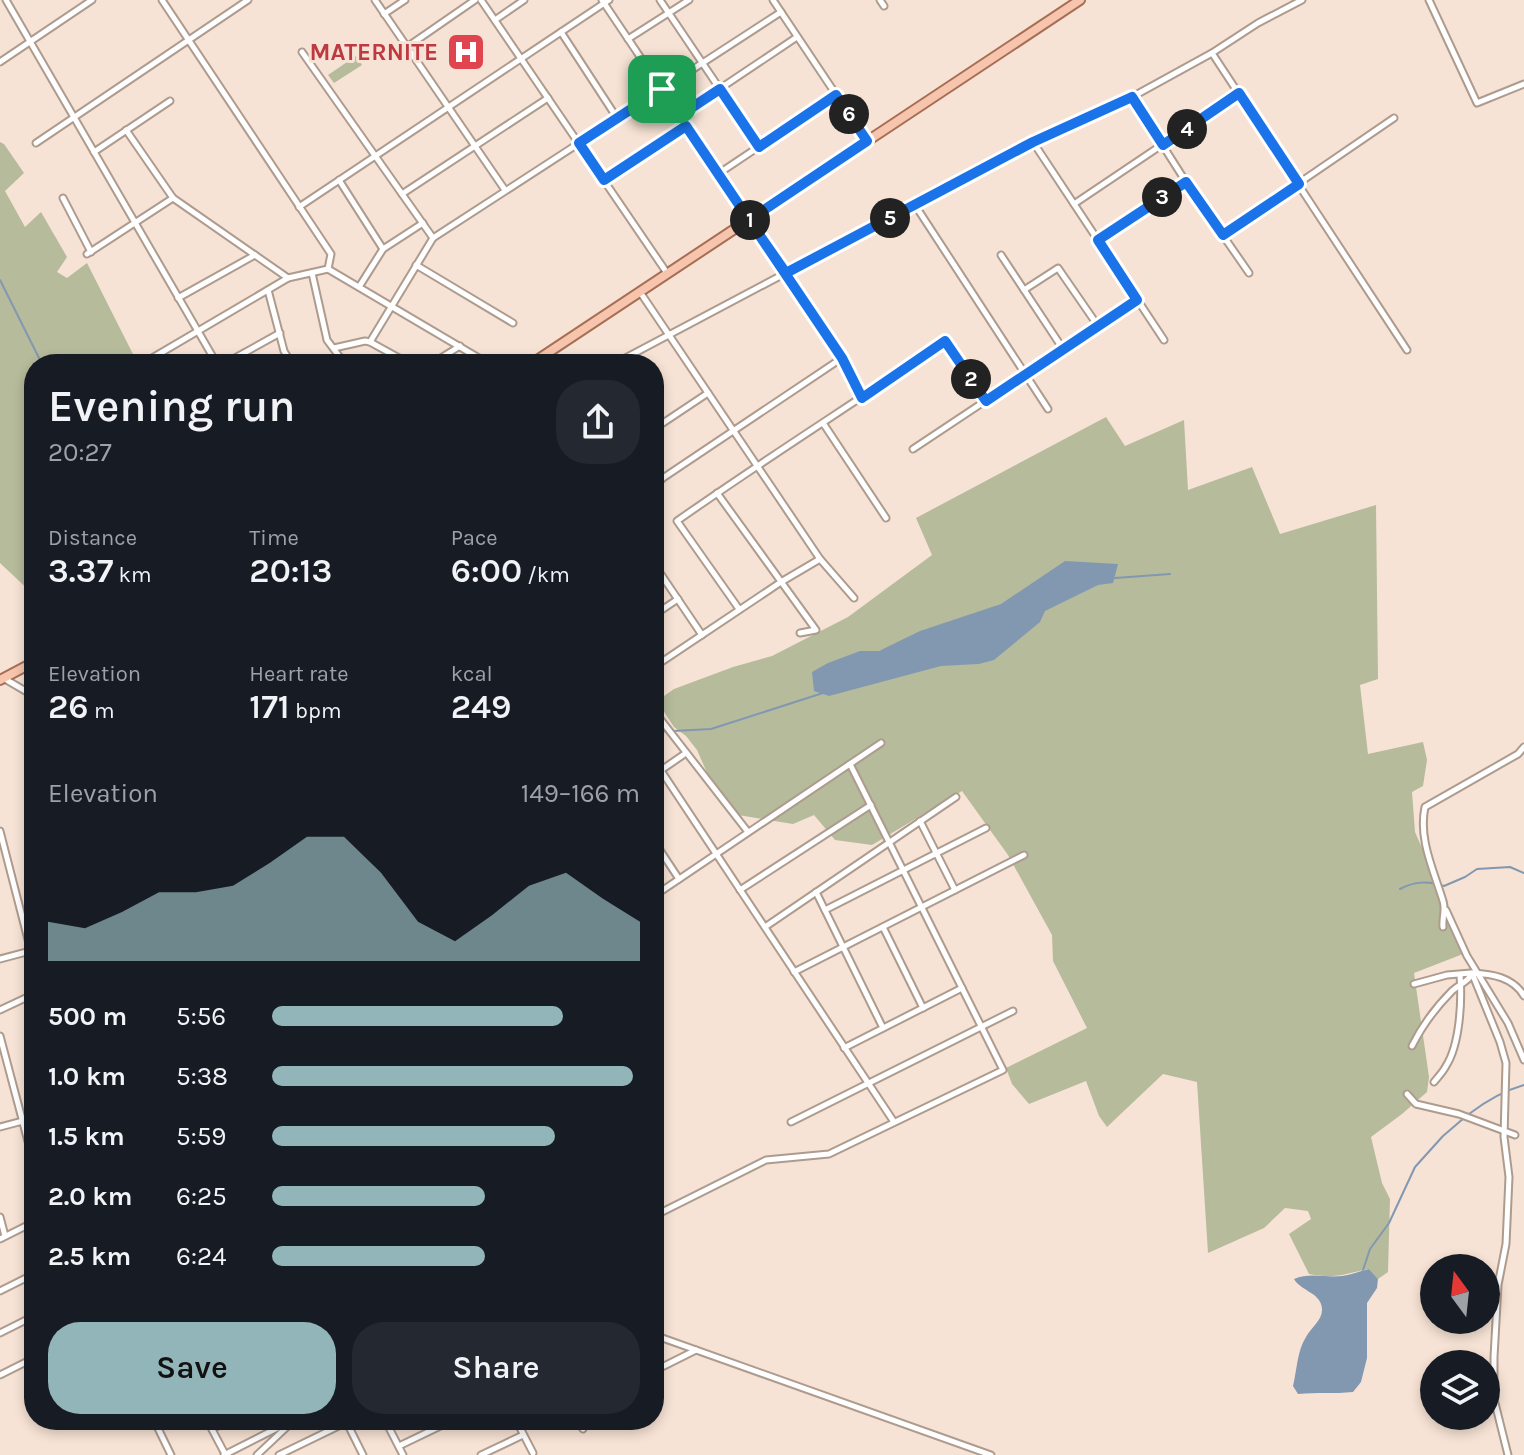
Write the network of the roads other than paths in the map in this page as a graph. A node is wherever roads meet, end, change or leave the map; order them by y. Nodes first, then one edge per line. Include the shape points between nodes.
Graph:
1 (6, 0) edge
2 (92, 0) edge
3 (162, 0) edge
4 (248, 0) edge
5 (375, 0) edge
6 (405, 0) edge
7 (478, 0) edge
8 (524, 0) edge
9 (660, 0) edge
10 (689, 0) edge
11 (773, 0) edge
12 (1080, 0) edge
13 (1302, 0) edge
14 (1429, 0) edge
15 (605, 1) edge
16 (781, 12) junction
17 (669, 13) junction
18 (384, 14) junction
19 (495, 20) junction
20 (561, 32) junction
21 (797, 37) junction
22 (628, 39) junction
23 (189, 40) junction
24 (30, 42) junction
25 (407, 47) junction
26 (302, 52) dead end
27 (1212, 53) junction
28 (521, 59) junction
29 (0, 62) edge
30 (702, 63) junction
31 (1524, 84) edge
32 (662, 89) junction
33 (720, 89) junction
34 (1239, 93) junction
35 (836, 95) junction
36 (1132, 97) junction
37 (548, 98) junction
38 (170, 101) dead end
39 (448, 107) junction
40 (679, 116) junction
41 (74, 117) junction
42 (617, 118) junction
43 (1394, 118) dead end
44 (686, 126) junction
45 (126, 130) junction
46 (867, 141) junction
47 (1033, 142) junction
48 (36, 143) dead end
49 (579, 143) junction
50 (1163, 145) junction
51 (475, 146) junction
52 (759, 147) junction
53 (94, 152) junction
54 (375, 156) junction
55 (718, 174) junction
56 (339, 180) junction
57 (604, 180) junction
58 (1186, 182) junction
59 (1299, 184) junction
60 (506, 191) junction
61 (402, 194) junction
62 (63, 198) dead end
63 (173, 198) junction
64 (1074, 204) junction
65 (915, 205) junction
66 (299, 207) junction
67 (749, 220) junction
68 (135, 223) junction
69 (423, 223) junction
70 (1223, 235) junction
71 (433, 238) junction
72 (1098, 240) junction
73 (383, 249) junction
74 (255, 255) junction
75 (1001, 255) dead end
76 (416, 265) junction
77 (328, 269) junction
78 (312, 273) junction
79 (786, 273) junction
80 (1249, 273) dead end
81 (668, 274) junction
82 (288, 278) junction
83 (359, 287) junction
84 (268, 290) junction
85 (1024, 290) junction
86 (640, 292) junction
87 (178, 298) junction
88 (1137, 300) junction
89 (392, 306) junction
90 (513, 323) dead end
91 (1098, 326) junction
92 (198, 331) junction
93 (280, 333) junction
94 (669, 335) junction
95 (1164, 340) dead end
96 (370, 342) junction
97 (460, 346) junction
98 (334, 348) junction
99 (1063, 349) junction
100 (1407, 350) dead end
101 (159, 354) edge
102 (211, 354) edge
103 (242, 354) edge
104 (286, 354) edge
105 (338, 354) edge
106 (392, 354) edge
107 (447, 354) edge
108 (473, 354) edge
109 (546, 354) edge
110 (633, 354) edge
111 (842, 358) junction
112 (1025, 375) junction
113 (708, 393) junction
114 (862, 398) junction
115 (986, 401) junction
116 (1048, 409) dead end
117 (664, 422) edge
118 (823, 423) junction
119 (734, 430) junction
120 (913, 449) dead end
121 (756, 466) junction
122 (664, 478) edge
123 (717, 493) junction
124 (886, 518) dead end
125 (820, 559) junction
126 (664, 579) edge
127 (781, 582) junction
128 (854, 598) dead end
129 (678, 599) junction
130 (664, 608) edge
131 (739, 609) junction
132 (800, 633) dead end
133 (702, 635) junction
134 (664, 660) edge
135 (24, 667) edge
136 (2, 679) edge
137 (24, 691) edge
138 (664, 724) edge
139 (881, 743) dead end
140 (1524, 747) edge
141 (686, 753) junction
142 (850, 764) junction
143 (664, 768) edge
144 (664, 775) edge
145 (956, 797) dead end
146 (871, 805) junction
147 (920, 821) junction
148 (986, 828) dead end
149 (0, 831) edge
150 (748, 832) junction
151 (889, 842) junction
152 (936, 853) junction
153 (3, 854) edge
154 (716, 854) junction
155 (1024, 855) dead end
156 (664, 856) edge
157 (903, 870) junction
158 (679, 879) junction
159 (664, 889) edge
160 (740, 890) junction
161 (955, 890) junction
162 (816, 892) junction
163 (1445, 905) junction
164 (922, 907) junction
165 (825, 910) junction
166 (24, 924) edge
167 (764, 927) junction
168 (883, 927) junction
169 (1443, 927) dead end
170 (843, 947) junction
171 (24, 952) edge
172 (0, 959) edge
173 (794, 972) junction
174 (1474, 973) junction
175 (1460, 975) junction
176 (1414, 984) dead end
177 (1460, 984) junction
178 (962, 988) junction
179 (1524, 996) edge
180 (24, 999) edge
181 (923, 1008) junction
182 (0, 1010) edge
183 (1013, 1011) dead end
184 (981, 1027) junction
185 (883, 1028) junction
186 (0, 1036) edge
187 (1412, 1046) dead end
188 (844, 1048) junction
189 (2, 1052) edge
190 (1524, 1060) edge
191 (1434, 1082) dead end
192 (868, 1084) junction
193 (1407, 1094) dead end
194 (23, 1121) junction
195 (791, 1122) dead end
196 (895, 1123) junction
197 (24, 1125) edge
198 (0, 1127) edge
199 (1504, 1131) junction
200 (1515, 1135) dead end
201 (664, 1211) edge
202 (0, 1217) edge
203 (24, 1227) edge
204 (2, 1237) edge
205 (24, 1279) edge
206 (0, 1291) edge
207 (24, 1321) edge
208 (0, 1333) edge
209 (664, 1338) edge
210 (696, 1349) junction
211 (24, 1363) edge
212 (664, 1366) edge
213 (0, 1375) edge
214 (159, 1430) edge
215 (212, 1430) edge
216 (274, 1430) edge
217 (283, 1430) edge
218 (330, 1430) edge
219 (352, 1430) edge
220 (390, 1430) edge
221 (432, 1430) edge
222 (521, 1430) edge
223 (523, 1435) junction
224 (399, 1446) junction
225 (533, 1453) dead end
226 (171, 1455) edge
227 (224, 1455) edge
228 (257, 1455) edge
229 (279, 1455) edge
230 (363, 1455) edge
231 (403, 1455) edge
232 (481, 1455) edge
233 (991, 1455) edge
234 (1508, 1455) edge

1 - 24 street
2 - 24 street
3 - 23 street
4 - 23 street
5 - 18 street
6 - 18 street
7 - 19 street
7 - 25 street
8 - 19 street
9 - 17 street
10 - 17 street
11 - 16 street
12 - 46 main road
13 - 27 street
14 - 31 street via 1477,103
15 - 20 street
15 - 22 street
16 - 21 street
16 - 30 street
17 - 22 street
17 - 30 street
18 - 25 street
19 - 28 street
20 - 28 street
20 - 42 street
21 - 33 street
21 - 35 street
22 - 32 street
23 - 41 street
23 - 66 street
24 - 29 street
24 - 41 street
25 - 39 street
26 - 54 street
27 - 34 street
27 - 36 street
28 - 37 street
28 - 39 street
30 - 32 street
30 - 33 street
32 - 40 street
32 - 42 street
33 - 40 street
33 - 52 street
34 - 50 street
34 - 59 street
35 - 46 street
35 - 52 street
36 - 47 street
36 - 50 street
37 - 49 street
37 - 51 street
38 - 45 street
39 - 51 street
39 - 54 street
40 - 44 street
41 - 48 street
41 - 53 street
42 - 49 street
43 - 59 street
44 - 55 street
44 - 57 street
45 - 53 street
45 - 63 street
46 - 67 main road
47 - 64 street
47 - 65 street
49 - 57 street
49 - 60 street
50 - 58 street
50 - 64 street
51 - 60 street
51 - 61 street
52 - 55 street
53 - 68 street
54 - 56 street
54 - 61 street
55 - 67 street
56 - 66 street
56 - 73 street
57 - 81 street
58 - 70 street
58 - 72 street
59 - 70 street
59 - 100 street
60 - 71 street
61 - 69 street
62 - 68 street via 89,253
63 - 68 street
63 - 74 street
64 - 72 street
65 - 79 street
65 - 112 street
66 - 77 street via 331,254
67 - 79 street
67 - 81 main road
68 - 87 street
69 - 71 street
69 - 73 street
70 - 80 street
71 - 76 street
72 - 88 street
73 - 83 street
74 - 82 street
74 - 87 street
75 - 85 street
76 - 89 street
76 - 90 street
77 - 78 street
77 - 83 street
78 - 82 street
78 - 98 street via 327,340
79 - 94 street
79 - 111 street
81 - 86 main road
82 - 84 street
83 - 89 street
84 - 92 street
84 - 93 street
85 - 91 street via 1058,268
85 - 99 street
86 - 94 street
86 - 109 main road
87 - 92 street
88 - 91 street
88 - 95 street
89 - 96 street
89 - 97 street
91 - 99 street
92 - 101 street
92 - 102 street
93 - 103 street
93 - 104 street
94 - 110 street
94 - 113 street
96 - 98 street
96 - 106 street
97 - 107 street
97 - 108 street
98 - 105 street
99 - 112 street
111 - 114 street
111 - 119 street
112 - 115 street
112 - 116 street
113 - 117 street
113 - 119 street
114 - 115 street via 945,341
114 - 118 street
115 - 120 street
118 - 121 street
118 - 124 street
119 - 121 street
119 - 122 street
121 - 123 street
121 - 125 street
123 - 127 street
123 - 131 street via 677,521
125 - 127 street
125 - 128 street
126 - 129 street
127 - 131 street
127 - 132 street via 816,630
129 - 130 street
129 - 133 street
131 - 133 street
133 - 134 street
135 - 136 main road
136 - 137 street
138 - 141 street
139 - 142 street
140 - 163 street via 1425,807 1426,844
141 - 143 street
141 - 150 street
142 - 146 street
142 - 150 street
144 - 154 street
145 - 147 street
146 - 151 street
146 - 160 street
147 - 151 street
147 - 152 street
148 - 152 street
149 - 153 street
150 - 154 street
151 - 157 street
151 - 162 street
152 - 157 street
152 - 161 street
153 - 166 street
154 - 158 street
154 - 160 street
155 - 161 street
156 - 158 street
157 - 164 street
157 - 165 street
158 - 159 street
160 - 167 street
161 - 164 street
162 - 165 street
162 - 167 street
163 - 169 street
163 - 174 street
164 - 168 street
164 - 178 street
165 - 170 street
167 - 173 street
168 - 170 street
168 - 181 street
170 - 173 street
170 - 185 street
171 - 172 street
173 - 188 street
174 - 175 street
174 - 177 street
174 - 179 street via 1494,974 1519,987
174 - 190 street via 1508,1023
174 - 199 street via 1506,1063
175 - 176 street
175 - 177 street
177 - 187 street
177 - 191 street via 1452,1054
178 - 181 street
178 - 184 street
180 - 182 street
181 - 185 street
183 - 184 street
184 - 192 street
184 - 196 street via 1003,1070
185 - 188 street
186 - 189 street
188 - 192 street
189 - 194 street
192 - 195 street
192 - 196 street
193 - 199 street via 1416,1104
194 - 197 street
194 - 198 street
196 - 201 street via 829,1154 766,1160
199 - 200 street
199 - 234 street via 1509,1177 1494,1399
202 - 204 street
203 - 204 street
205 - 206 street
207 - 208 street
209 - 210 street
210 - 212 street
210 - 233 street
211 - 213 street
214 - 226 street
215 - 227 street
216 - 227 street
217 - 228 street
218 - 229 street
219 - 230 street
220 - 224 street
221 - 224 street
222 - 223 street
223 - 225 street
223 - 232 street
224 - 231 street

